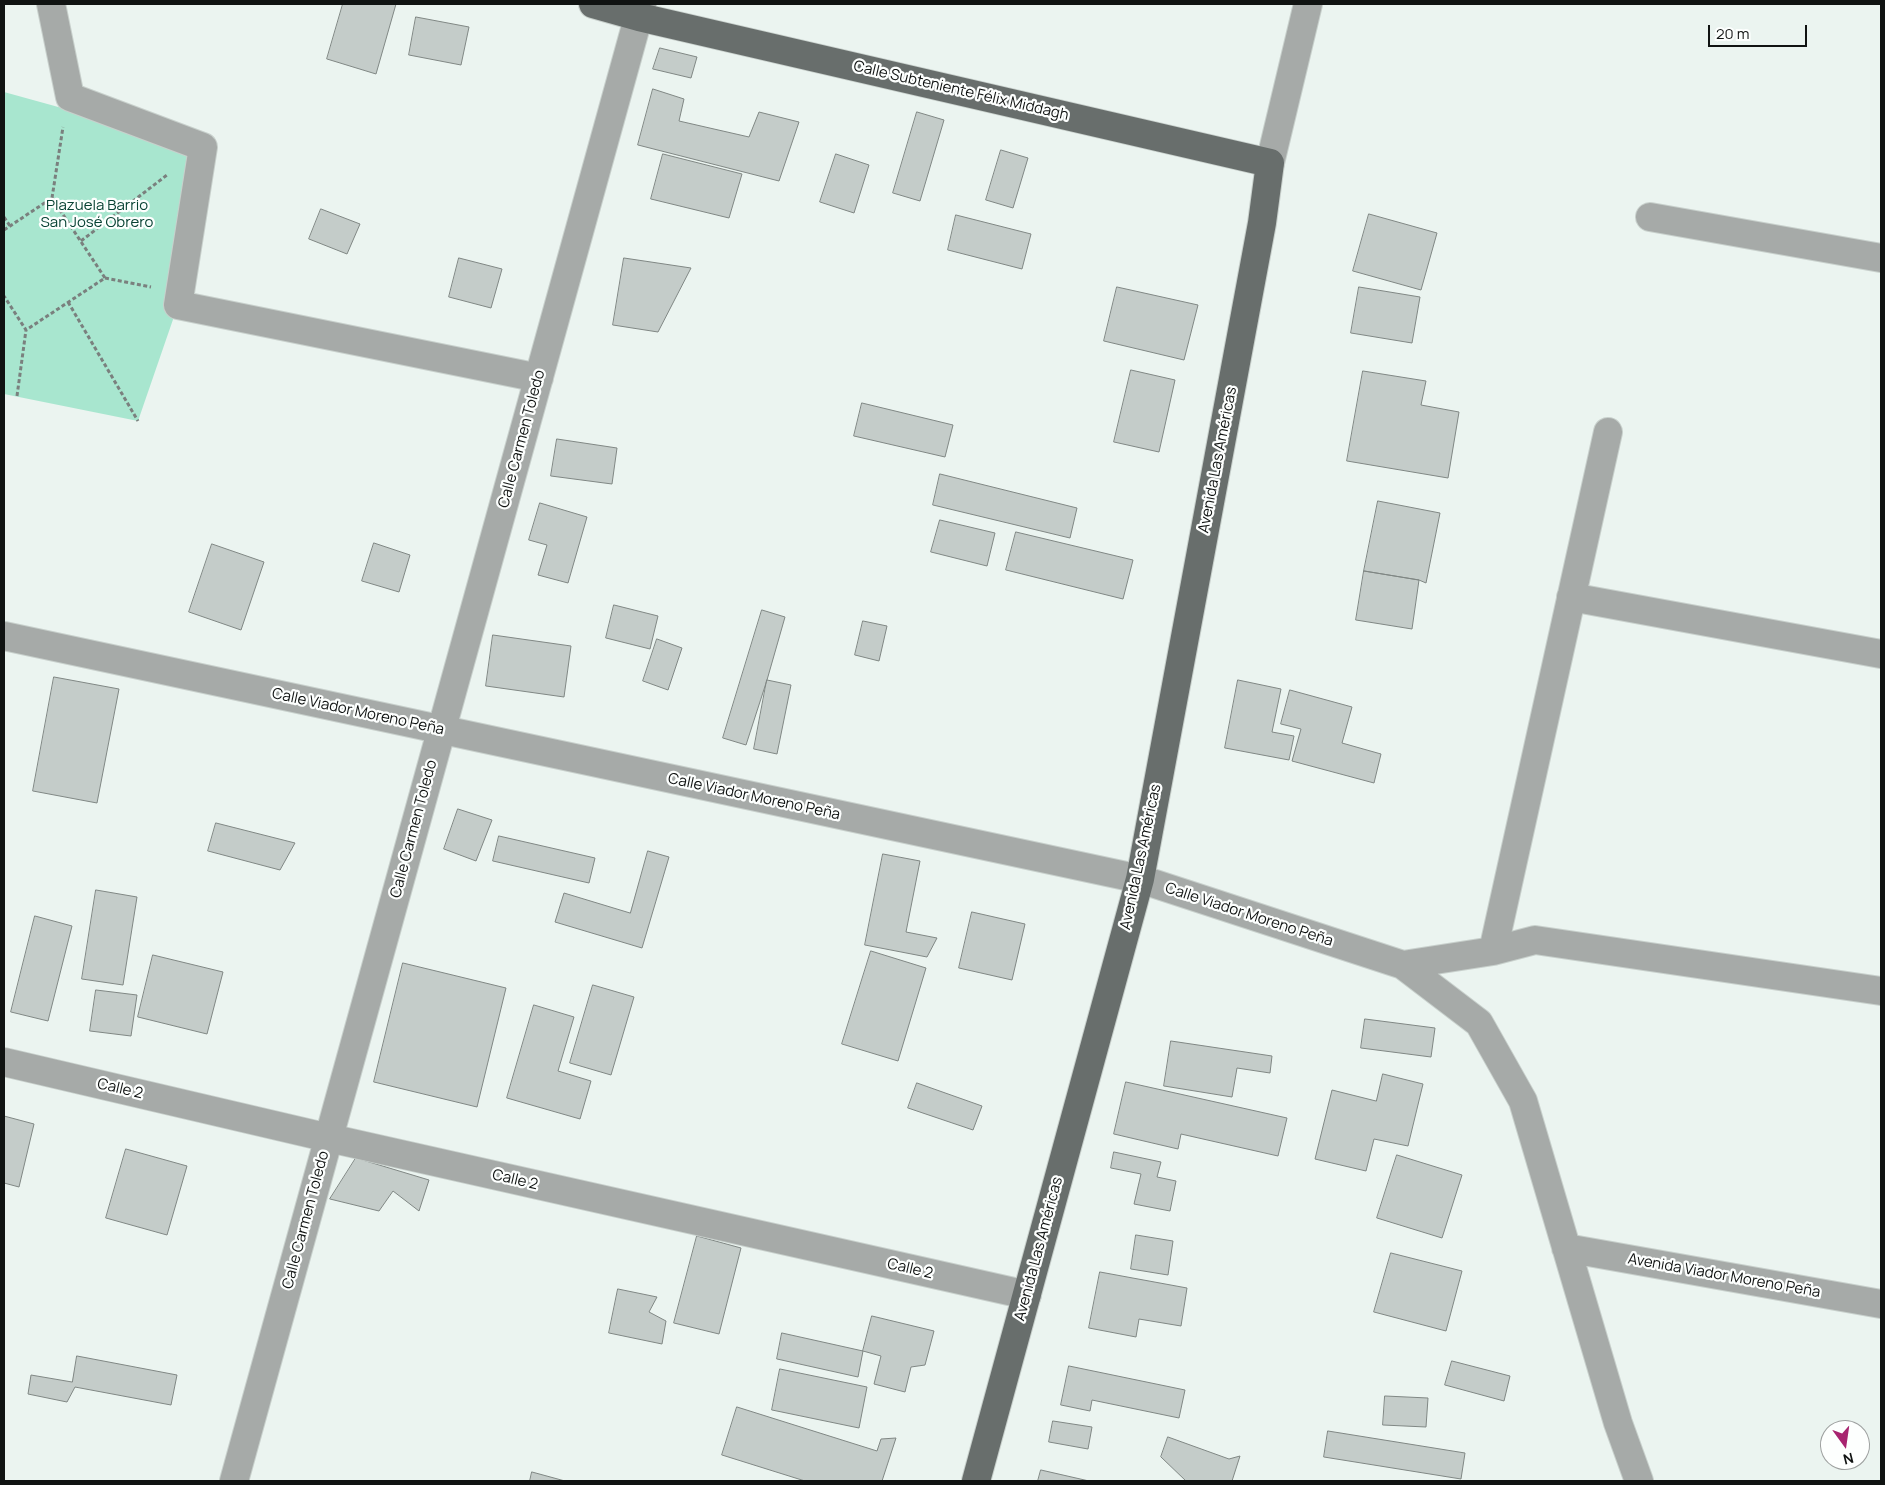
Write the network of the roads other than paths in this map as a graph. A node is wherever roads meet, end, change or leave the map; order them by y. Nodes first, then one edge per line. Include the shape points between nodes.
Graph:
1 (51, 4) edge
2 (593, 4) edge
3 (1308, 4) edge
4 (641, 10) edge
5 (1270, 163) junction
6 (1650, 216) dead end
7 (1881, 258) edge
8 (539, 378) junction
9 (1608, 432) dead end
10 (1571, 597) junction
11 (4, 636) edge
12 (1881, 654) edge
13 (442, 730) junction
14 (1140, 879) junction
15 (1494, 951) junction
16 (1403, 965) junction
17 (1881, 991) edge
18 (4, 1062) edge
19 (328, 1138) junction
20 (1566, 1248) junction
21 (1027, 1295) junction
22 (1881, 1304) edge
23 (234, 1481) edge
24 (976, 1481) edge
25 (1639, 1481) edge

1 - 8 street via 70,97 203,147 178,304
2 - 4 main road, Calle Subteniente Félix Middagh
3 - 5 street
4 - 5 main road, Calle Subteniente Félix Middagh
4 - 8 street, Calle Carmen Toledo
5 - 14 main road, Avenida Las Américas via 1262,223
6 - 7 street
8 - 13 street, Calle Carmen Toledo
9 - 10 street
10 - 12 street
10 - 15 street
11 - 13 street, Calle Viador Moreno Peña
13 - 14 street, Calle Viador Moreno Peña
13 - 19 street, Calle Carmen Toledo
14 - 16 street, Calle Viador Moreno Peña
14 - 21 main road, Avenida Las Américas
15 - 16 street
15 - 17 street via 1535,940
16 - 20 street, Calle Viador Moreno Peña via 1479,1023 1523,1102
18 - 19 street, Calle 2
19 - 21 street, Calle 2
19 - 23 street, Calle Carmen Toledo
20 - 22 street, Avenida Viador Moreno Peña
20 - 25 street via 1618,1423
21 - 24 main road, Avenida Las Américas

